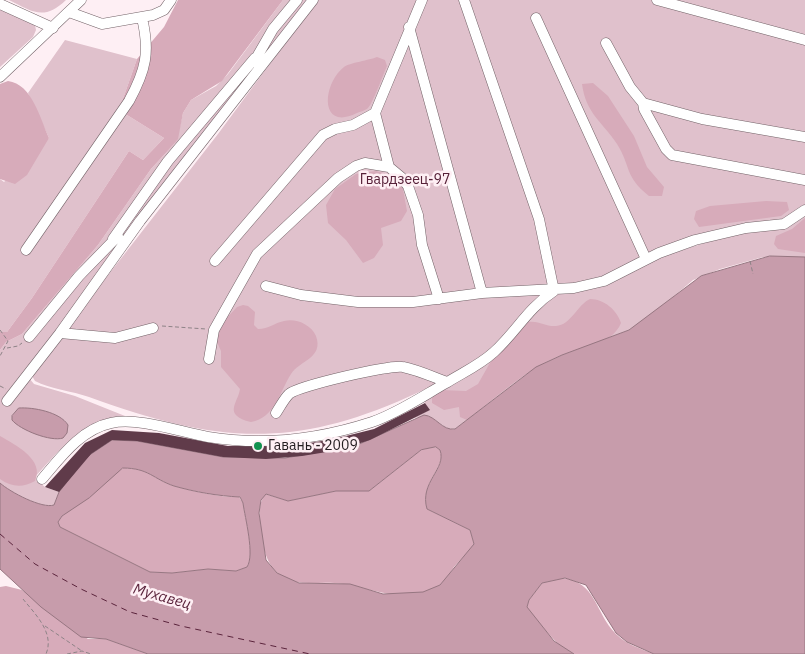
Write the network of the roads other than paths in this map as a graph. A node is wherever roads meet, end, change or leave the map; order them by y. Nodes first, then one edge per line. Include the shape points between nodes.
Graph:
1 (82, 0) edge
2 (171, 0) edge
3 (297, 0) edge
4 (314, 0) edge
5 (422, 0) edge
6 (464, 0) edge
7 (657, 0) edge
8 (0, 4) edge
9 (69, 12) junction
10 (142, 18) junction
11 (536, 18) dead end
12 (409, 27) junction
13 (53, 28) junction
14 (805, 40) edge
15 (606, 43) dead end
16 (255, 58) junction
17 (0, 77) edge
18 (243, 89) junction
19 (644, 103) junction
20 (375, 113) junction
21 (805, 137) edge
22 (389, 167) junction
23 (805, 180) edge
24 (805, 210) edge
25 (140, 221) junction
26 (113, 239) junction
27 (26, 250) dead end
28 (646, 260) junction
29 (215, 261) dead end
30 (266, 286) dead end
31 (554, 290) junction
32 (482, 293) junction
33 (439, 298) junction
34 (153, 328) road end
35 (60, 333) junction
36 (29, 337) road end
37 (209, 360) dead end
38 (447, 382) junction
39 (7, 400) dead end
40 (276, 413) dead end
41 (42, 479) dead end

1 - 9 street
2 - 10 street via 164,10
3 - 16 street
4 - 18 street
5 - 12 street
6 - 31 street via 539,219
7 - 14 street
8 - 13 street
9 - 10 street via 102,24
9 - 13 street
10 - 27 street via 147,51 138,85
11 - 28 street
12 - 20 street
12 - 32 street
13 - 17 street
15 - 19 street via 630,87
16 - 18 street
16 - 26 street via 168,161
18 - 25 street
19 - 21 street via 702,119
19 - 23 street via 663,145 672,155
20 - 22 street
20 - 29 street via 323,135
22 - 33 street via 401,177 412,195 422,245
22 - 37 street via 365,163 347,171 257,254 214,330
24 - 28 street via 784,224 718,234
25 - 26 street
25 - 35 street
26 - 36 street
28 - 31 street via 589,286
30 - 33 street via 301,295 358,302 413,302
31 - 32 street
31 - 38 street via 531,308 494,353
32 - 33 street
34 - 35 street via 115,338
35 - 39 street
38 - 40 street via 403,366 383,367 370,373 302,387 289,394
38 - 41 street via 374,421 333,433 293,439 239,440 141,424 111,423 80,438

